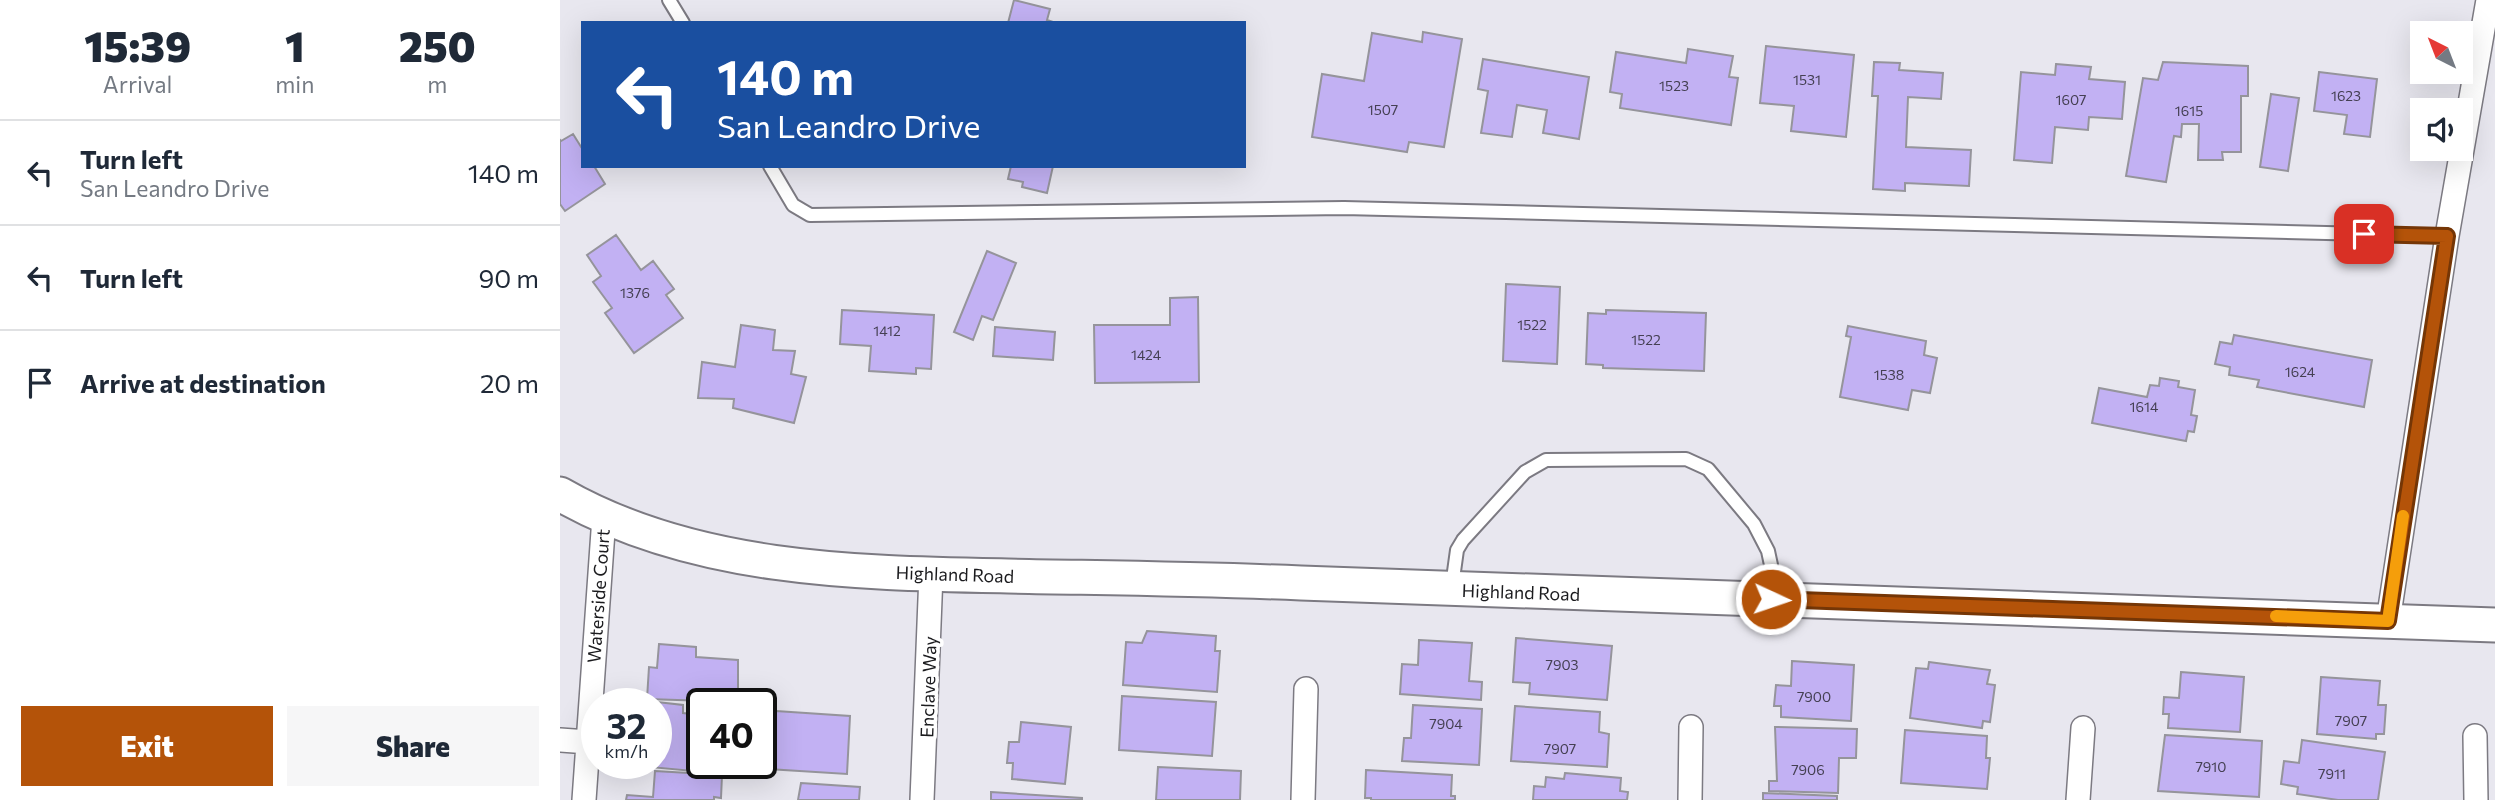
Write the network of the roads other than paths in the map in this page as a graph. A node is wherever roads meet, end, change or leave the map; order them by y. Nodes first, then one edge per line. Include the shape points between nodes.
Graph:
1 (670, 0) edge
2 (2488, 0) edge
3 (682, 21) edge
4 (771, 168) edge
5 (2447, 236) junction
6 (560, 494) edge
7 (604, 517) junction
8 (931, 575) junction
9 (1452, 590) junction
10 (1771, 599) junction
11 (2388, 621) junction
12 (2495, 625) edge
13 (592, 688) edge
14 (1306, 689) dead end
15 (1691, 727) dead end
16 (2084, 728) dead end
17 (2475, 736) dead end
18 (560, 740) edge
19 (581, 742) edge
20 (585, 779) edge
21 (584, 800) edge
22 (922, 800) edge
23 (1303, 800) edge
24 (1690, 800) edge
25 (2078, 800) edge
26 (2476, 800) edge

1 - 3 lane
2 - 5 street
4 - 5 lane via 793,205 810,215 1344,208
5 - 11 street
6 - 7 street, Highland Road
7 - 8 street, Highland Road via 671,541 732,554 814,567
7 - 13 street, Waterside Court
8 - 9 street, Highland Road
8 - 22 street, Enclave Way
9 - 10 street, Highland Road
9 - 10 lane via 1457,550 1463,540 1535,464 1546,460 1686,459 1707,469 1754,524 1768,551
10 - 11 street, Highland Road
11 - 12 street, Highland Road
14 - 23 street
15 - 24 street
16 - 25 street
17 - 26 street
18 - 19 street
20 - 21 street, Waterside Court

